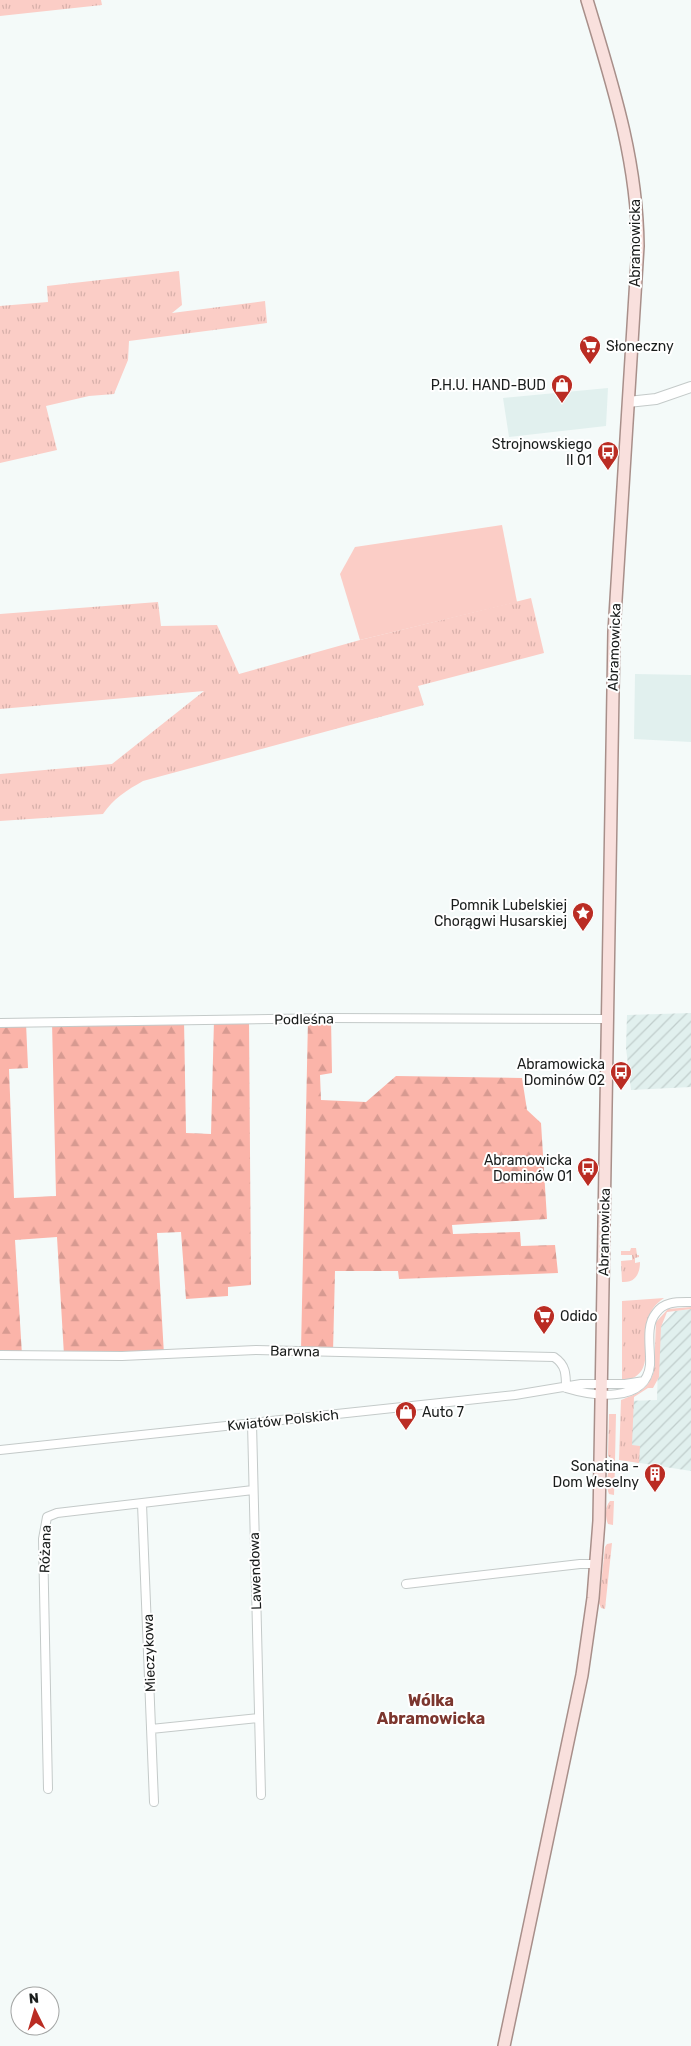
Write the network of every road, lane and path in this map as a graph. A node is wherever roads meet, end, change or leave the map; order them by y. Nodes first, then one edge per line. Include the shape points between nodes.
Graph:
1 (587, 0) edge
2 (691, 387) edge
3 (628, 402) junction
4 (607, 1019) junction
5 (0, 1023) edge
6 (691, 1302) edge
7 (0, 1354) edge
8 (566, 1388) junction
9 (601, 1389) junction
10 (252, 1423) junction
11 (0, 1450) edge
12 (253, 1490) junction
13 (142, 1504) junction
14 (596, 1564) junction
15 (406, 1584) dead end
16 (259, 1718) junction
17 (151, 1729) junction
18 (48, 1789) dead end
19 (262, 1795) dead end
20 (154, 1802) dead end
21 (504, 2046) edge

1 - 3 main road, Abramowicka via 622,118 635,191 638,259
2 - 3 street via 656,399
3 - 4 main road, Abramowicka via 614,640
4 - 5 street, Podleśna via 331,1018
4 - 9 main road, Abramowicka
6 - 9 street, Kwiatów Polskich via 668,1304 654,1315 650,1328 650,1366 644,1380
7 - 8 street, Barwna via 122,1356 256,1350 554,1357 564,1368
8 - 9 street, Kwiatów Polskich via 580,1384
8 - 10 street, Kwiatów Polskich
9 - 14 main road, Abramowicka
10 - 11 street, Kwiatów Polskich
10 - 12 street, Lawendowa
12 - 13 street, Różana
12 - 16 street, Lawendowa
13 - 17 street, Mieczykowa
13 - 18 street, Różana via 57,1513 45,1521
14 - 15 street
14 - 21 main road, Abramowicka via 574,1721
16 - 17 street
16 - 19 street, Lawendowa
17 - 20 street, Mieczykowa

